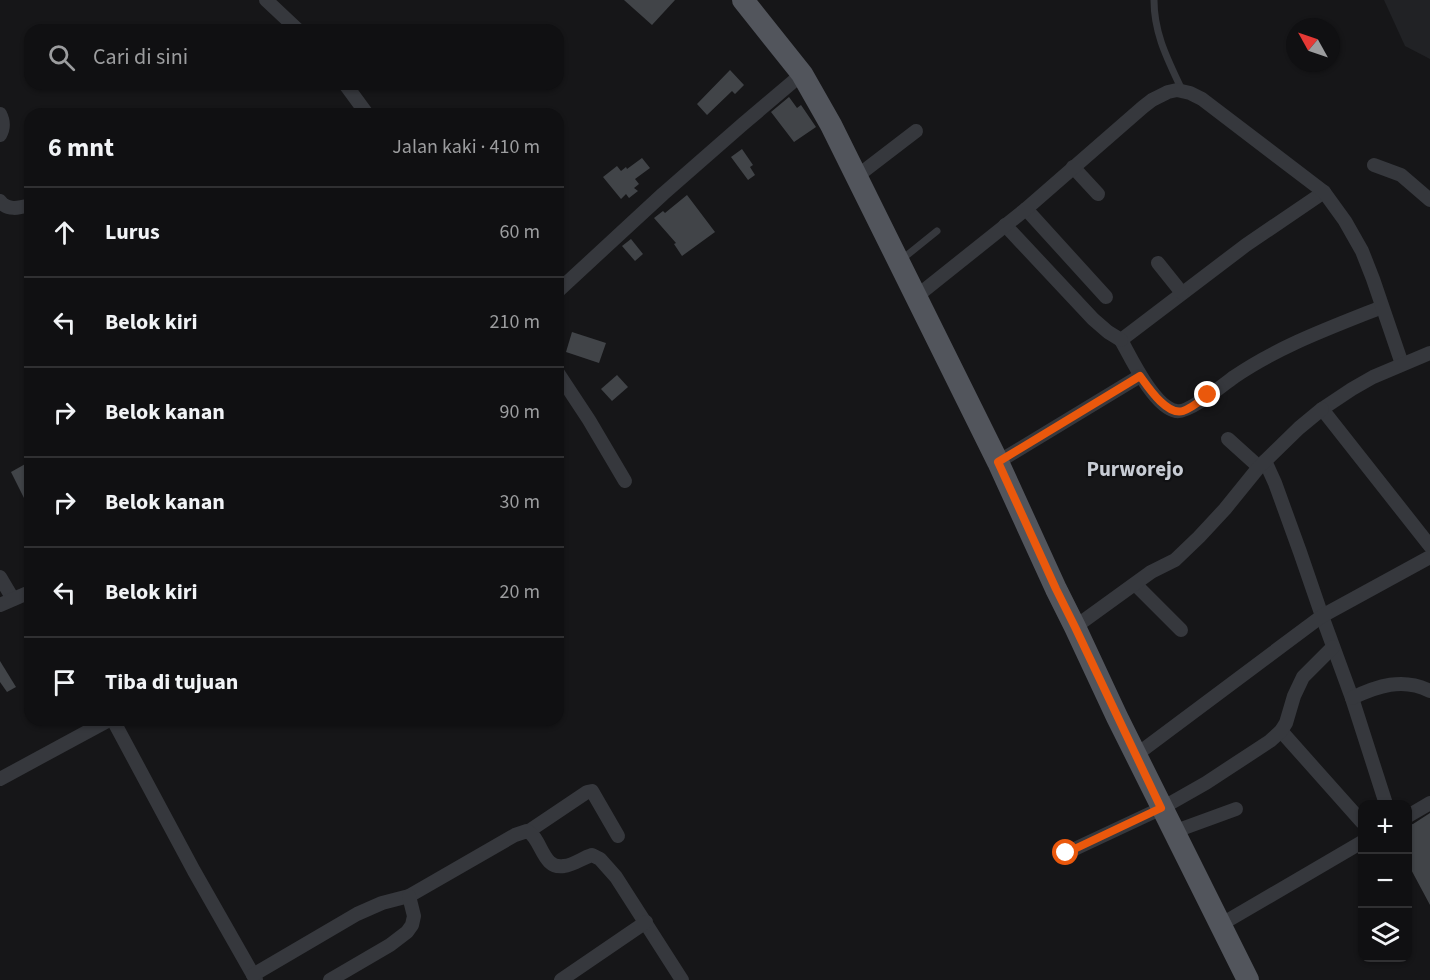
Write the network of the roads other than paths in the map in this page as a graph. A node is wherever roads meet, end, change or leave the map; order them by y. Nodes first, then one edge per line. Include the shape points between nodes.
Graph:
1 (266, 0) edge
2 (743, 0) edge
3 (1154, 0) edge
4 (292, 24) edge
5 (802, 74) junction
6 (349, 90) edge
7 (1182, 90) junction
8 (363, 108) edge
9 (0, 114) edge
10 (915, 131) dead end
11 (0, 135) edge
12 (1374, 165) dead end
13 (1073, 167) junction
14 (856, 177) junction
15 (1324, 192) junction
16 (1098, 194) dead end
17 (1430, 200) edge
18 (0, 201) edge
19 (24, 206) edge
20 (1026, 209) junction
21 (1005, 225) junction
22 (937, 231) dead end
23 (899, 261) junction
24 (1158, 263) dead end
25 (564, 285) edge
26 (1182, 293) junction
27 (917, 296) junction
28 (1107, 297) dead end
29 (1382, 307) junction
30 (1121, 340) junction
31 (1430, 353) edge
32 (1402, 364) junction
33 (1140, 376) junction
34 (564, 382) edge
35 (1322, 409) junction
36 (1228, 439) dead end
37 (998, 462) junction
38 (1262, 464) junction
39 (626, 481) dead end
40 (1430, 546) edge
41 (1430, 558) edge
42 (0, 577) edge
43 (1135, 584) junction
44 (24, 595) edge
45 (7, 602) edge
46 (1322, 616) junction
47 (1075, 627) junction
48 (1181, 630) dead end
49 (1334, 647) junction
50 (1430, 691) edge
51 (1352, 698) junction
52 (100, 726) edge
53 (114, 726) edge
54 (1281, 731) junction
55 (1136, 755) junction
56 (0, 779) edge
57 (1385, 800) edge
58 (1430, 803) edge
59 (1161, 808) junction
60 (1236, 809) dead end
61 (1412, 813) edge
62 (1358, 818) edge
63 (529, 831) junction
64 (1173, 832) junction
65 (618, 836) dead end
66 (1358, 844) edge
67 (1066, 853) dead end
68 (409, 896) junction
69 (646, 922) junction
70 (1220, 924) junction
71 (255, 977) edge
72 (330, 980) edge
73 (561, 980) edge
74 (682, 980) edge
75 (1248, 980) edge

1 - 4 street
2 - 5 main road
3 - 7 lane via 1156,28
5 - 14 main road
5 - 25 street
6 - 8 street
7 - 13 street via 1152,100
7 - 15 street via 1202,99
9 - 11 street
10 - 14 street
12 - 17 street via 1401,175
13 - 16 street
13 - 20 street
14 - 23 main road
15 - 26 street
15 - 29 street via 1362,251
18 - 19 street via 9,208
20 - 21 street
20 - 28 street
21 - 27 street
21 - 30 street via 1093,319
22 - 23 lane
23 - 27 main road
24 - 26 street
26 - 30 street
27 - 37 main road
29 - 32 street
29 - 33 street via 1286,347 1183,411 1169,408
30 - 33 street
31 - 32 street
32 - 35 street
33 - 37 street
34 - 39 street
35 - 38 street
35 - 40 street
36 - 38 street
37 - 47 main road
38 - 43 street via 1175,560
38 - 46 street via 1279,493
41 - 46 street
42 - 45 street
43 - 47 street
43 - 48 street
44 - 45 street
46 - 49 street
46 - 55 street
47 - 55 main road
49 - 51 street
49 - 54 street via 1303,677
50 - 51 street via 1396,683
51 - 57 street
52 - 56 street
53 - 71 street
54 - 59 street via 1258,750
54 - 62 street
55 - 59 main road
58 - 61 street
59 - 64 main road
59 - 67 street
60 - 64 street
63 - 65 street via 592,791
63 - 68 street via 515,835
63 - 69 street via 554,865 563,867 592,855 600,859
64 - 70 main road
66 - 70 street
68 - 71 street via 373,906
68 - 72 street via 414,916 407,932
69 - 73 street
69 - 74 street
70 - 75 main road

